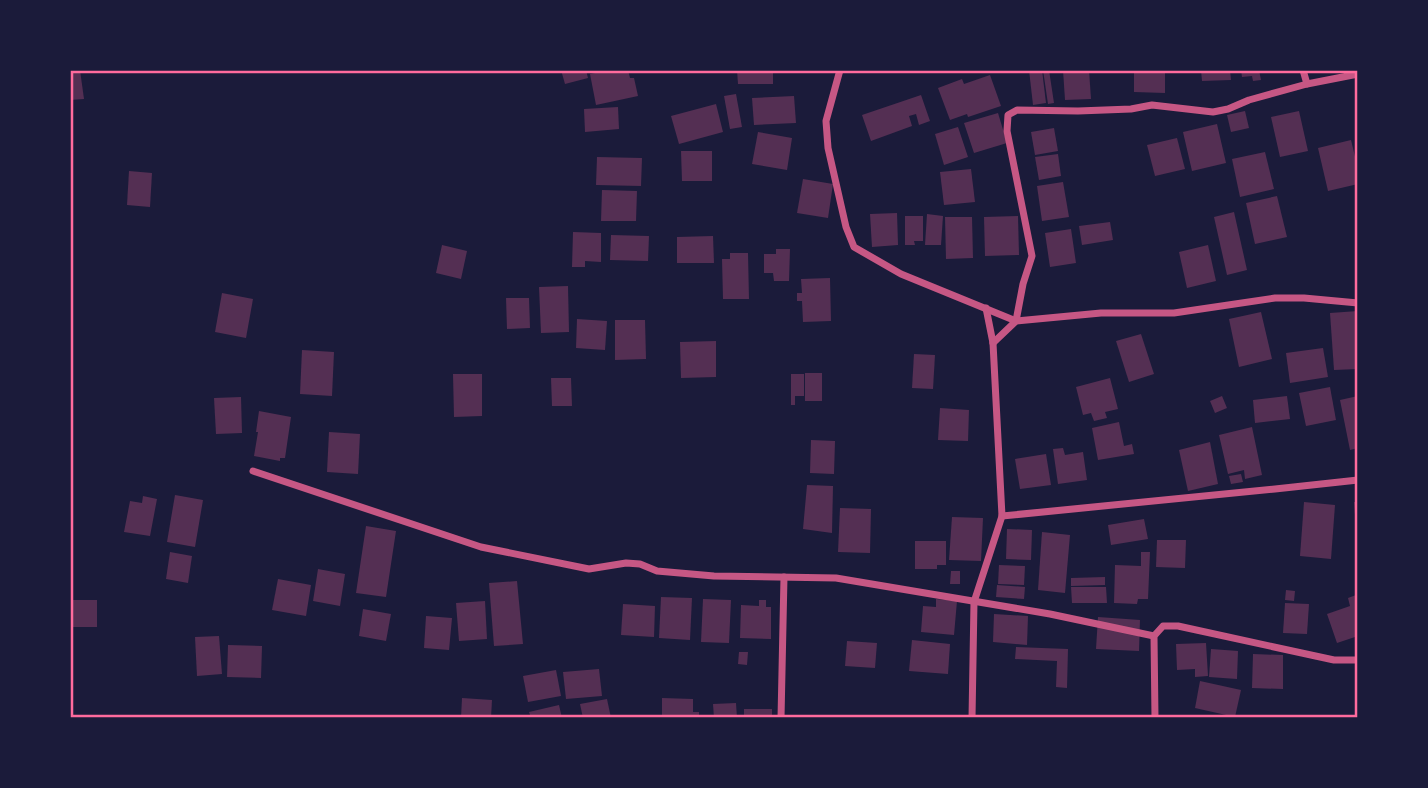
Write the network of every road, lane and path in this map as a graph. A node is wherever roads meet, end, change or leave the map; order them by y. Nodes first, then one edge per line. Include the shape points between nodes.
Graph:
1 (840, 70) edge
2 (1303, 70) edge
3 (1358, 74) edge
4 (1307, 84) junction
5 (1358, 303) edge
6 (986, 308) junction
7 (1016, 321) junction
8 (993, 342) junction
9 (253, 471) dead end
10 (1358, 480) edge
11 (1002, 516) junction
12 (784, 577) junction
13 (974, 602) junction
14 (1154, 636) junction
15 (1358, 660) edge
16 (781, 718) edge
17 (971, 718) edge
18 (1155, 718) edge

1 - 6 street via 826,121 828,149 854,247 901,274
2 - 4 street
3 - 4 street
4 - 7 street via 1213,112 1152,105 1017,110 1007,115 1032,256
5 - 7 street via 1275,298 1174,313 1101,313
6 - 7 street
6 - 8 street
7 - 8 street
8 - 11 street
9 - 12 street via 481,547 589,569 626,563 657,571
10 - 11 street
11 - 13 street
12 - 13 street via 836,578
12 - 16 street
13 - 14 street
13 - 17 street
14 - 15 street via 1164,626 1178,626 1334,660
14 - 18 street

